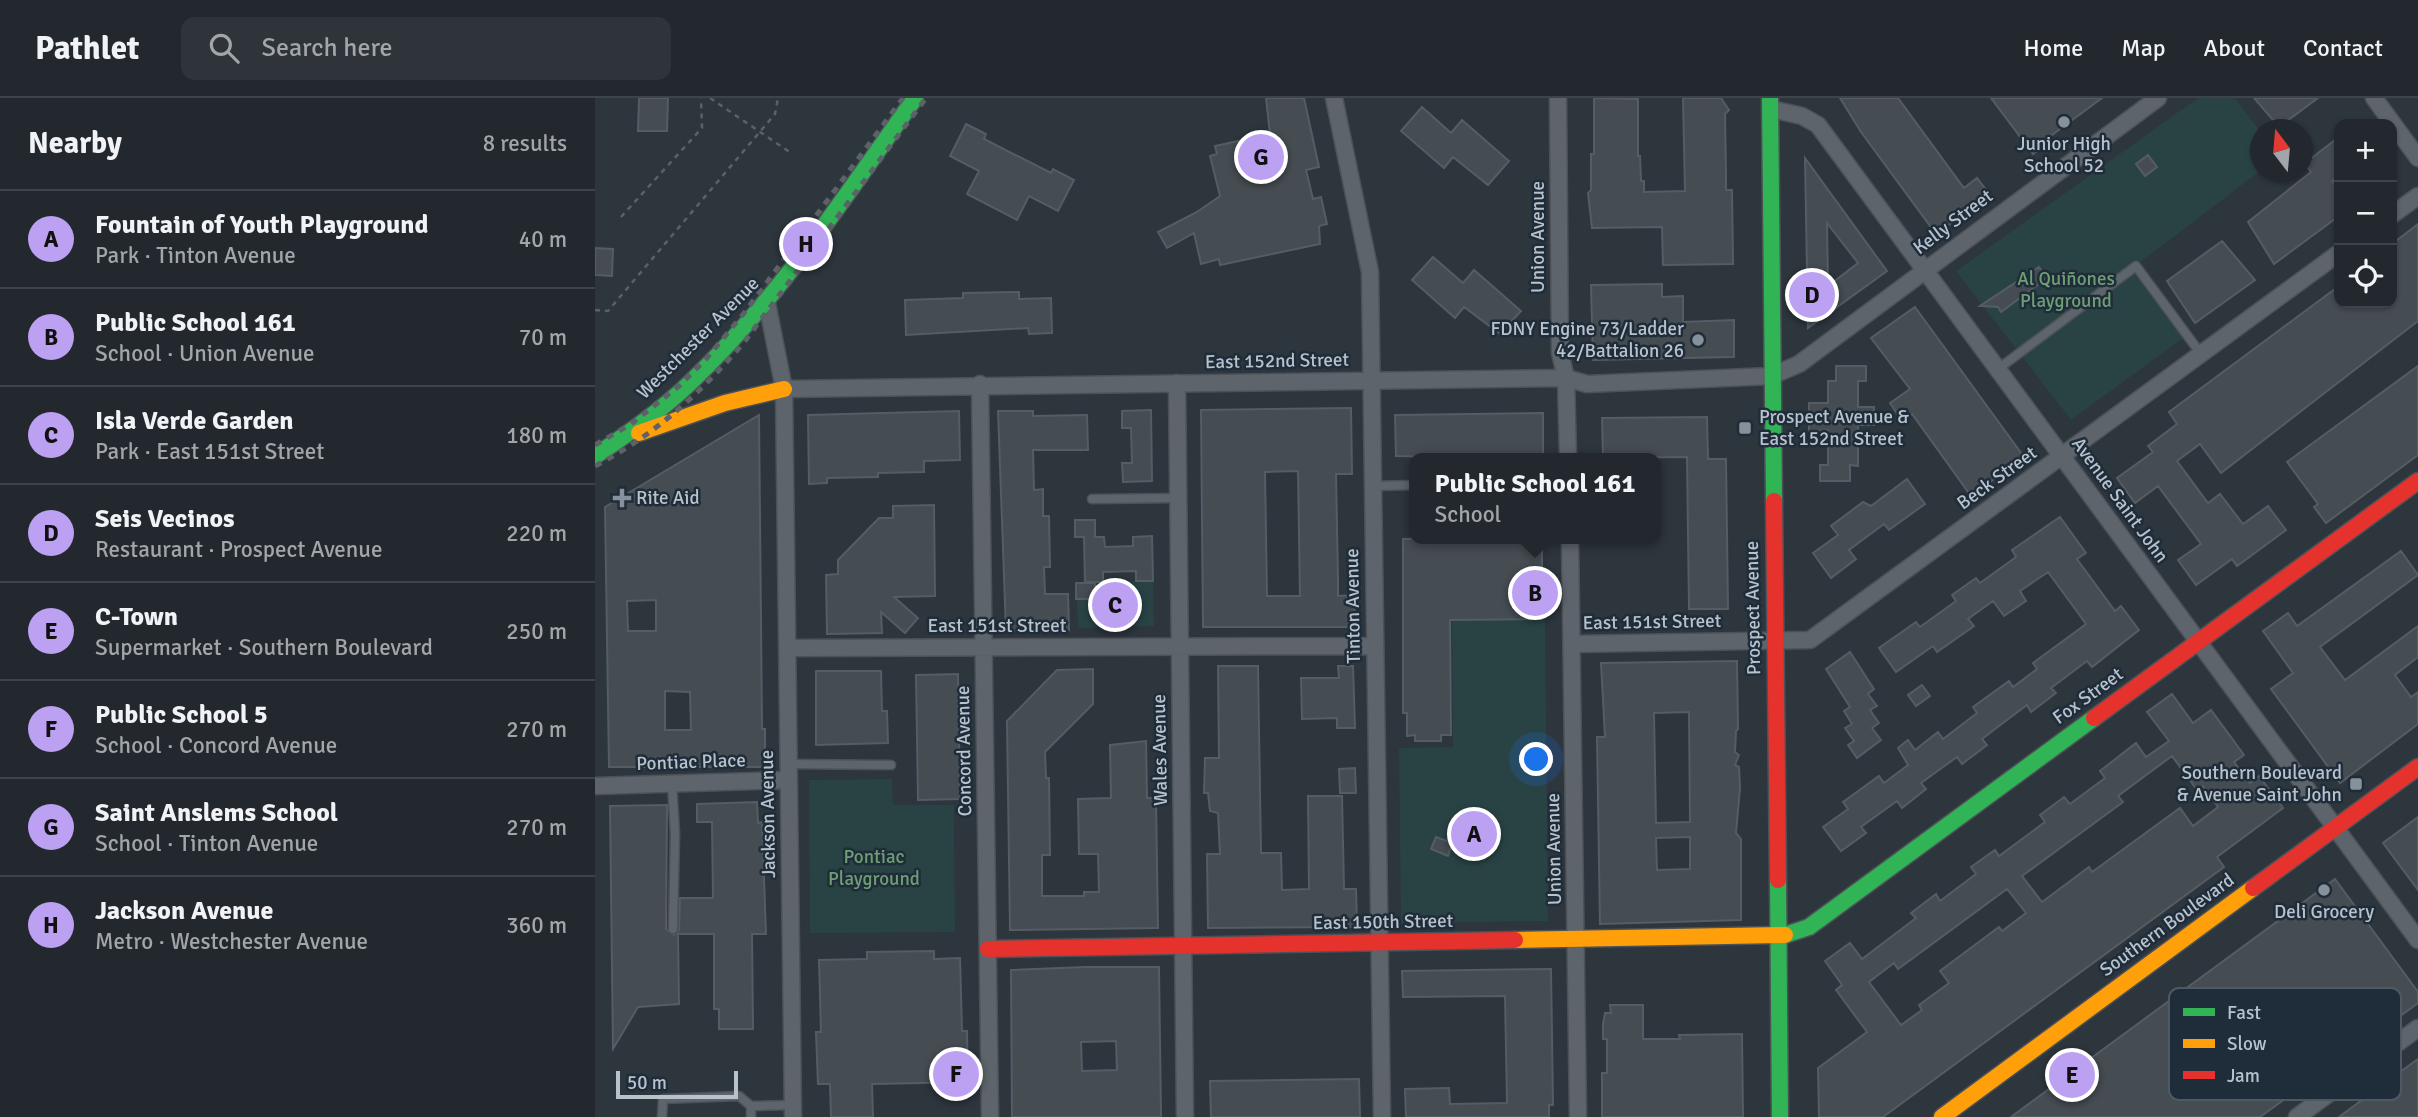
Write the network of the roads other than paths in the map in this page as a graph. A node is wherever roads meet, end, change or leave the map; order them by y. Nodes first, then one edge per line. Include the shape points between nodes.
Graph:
1 (915, 98) edge
2 (1333, 98) edge
3 (1558, 98) edge
4 (2158, 98) edge
5 (2374, 98) edge
6 (1771, 104) edge
7 (2418, 158) edge
8 (2418, 196) edge
9 (2397, 211) edge
10 (2334, 257) edge
11 (1925, 270) junction
12 (767, 303) junction
13 (2201, 355) junction
14 (1998, 369) junction
15 (1771, 376) junction
16 (1566, 378) junction
17 (1372, 380) junction
18 (1177, 383) junction
19 (980, 384) junction
20 (783, 388) junction
21 (626, 437) junction
22 (1568, 453) edge
23 (595, 456) edge
24 (2062, 456) junction
25 (2418, 481) edge
26 (1409, 485) edge
27 (1373, 486) junction
28 (1178, 498) junction
29 (1091, 499) dead end
30 (1570, 544) edge
31 (1774, 642) junction
32 (2198, 642) junction
33 (1573, 644) junction
34 (984, 646) junction
35 (1180, 646) junction
36 (1374, 646) junction
37 (788, 648) junction
38 (891, 765) dead end
39 (2418, 767) edge
40 (788, 772) junction
41 (672, 783) junction
42 (595, 786) edge
43 (2336, 828) junction
44 (673, 929) dead end
45 (1778, 936) junction
46 (1576, 940) junction
47 (2418, 940) edge
48 (1380, 943) junction
49 (1183, 946) junction
50 (988, 949) junction
51 (2418, 1028) edge
52 (2401, 1041) edge
53 (2320, 1100) edge
54 (751, 1106) junction
55 (793, 1111) edge
56 (662, 1117) edge
57 (751, 1117) edge
58 (990, 1117) edge
59 (1185, 1117) edge
60 (1382, 1117) edge
61 (1577, 1117) edge
62 (1780, 1117) edge
63 (1942, 1117) edge
64 (2297, 1117) edge

1 - 12 street, Westchester Avenue
2 - 17 street, Tinton Avenue via 1370,272
3 - 16 street, Union Avenue via 1560,353
4 - 11 street, Kelly Street
5 - 7 street
6 - 11 street, Avenue Saint John via 1818,125
6 - 15 street, Prospect Avenue
8 - 9 street
10 - 13 street, Beck Street
11 - 14 street, Avenue Saint John
11 - 15 street, Kelly Street via 1799,364
12 - 20 street, Jackson Avenue
12 - 21 street, Westchester Avenue via 686,386
13 - 14 lane via 2136,266
13 - 24 street, Beck Street
14 - 24 street, Avenue Saint John
15 - 16 street, East 152nd Street via 1587,384
15 - 31 street, Prospect Avenue
16 - 17 street, East 152nd Street
16 - 22 street, Union Avenue
17 - 18 street, East 152nd Street
17 - 27 street, Tinton Avenue
18 - 19 street, East 152nd Street
18 - 28 street, Wales Avenue
19 - 20 street, East 152nd Street
19 - 34 street, Concord Avenue
20 - 21 street
20 - 37 street, Jackson Avenue
21 - 23 street, Westchester Avenue
24 - 31 street, Beck Street via 1810,640
24 - 32 street, Avenue Saint John
25 - 32 street, Fox Street
26 - 27 lane
27 - 36 street, Tinton Avenue
28 - 29 lane
28 - 35 street, Wales Avenue
30 - 33 street, Union Avenue
31 - 33 street, East 151st Street
31 - 45 street, Prospect Avenue
32 - 43 street, Avenue Saint John
32 - 45 street, Fox Street via 1809,927
33 - 46 street, Union Avenue
34 - 35 street, East 151st Street
34 - 37 street, East 151st Street
34 - 50 street, Concord Avenue
35 - 36 street, East 151st Street
35 - 49 street, Wales Avenue
36 - 48 street, Tinton Avenue
37 - 40 street, Jackson Avenue
38 - 40 lane
39 - 43 street, Southern Boulevard
40 - 41 street, Pontiac Place
40 - 55 street, Jackson Avenue
41 - 42 street, Pontiac Place
41 - 44 lane
43 - 47 street, Avenue Saint John
43 - 63 street, Southern Boulevard
45 - 46 street, East 150th Street
45 - 62 street, Prospect Avenue
46 - 48 street, East 150th Street
46 - 61 street, Union Avenue
48 - 49 street, East 150th Street
48 - 60 street, Tinton Avenue
49 - 50 street, East 150th Street
49 - 59 street, Wales Avenue
50 - 58 street, Concord Avenue
51 - 52 street
53 - 64 street
54 - 55 lane
54 - 56 lane via 739,1096 663,1099
54 - 57 lane

